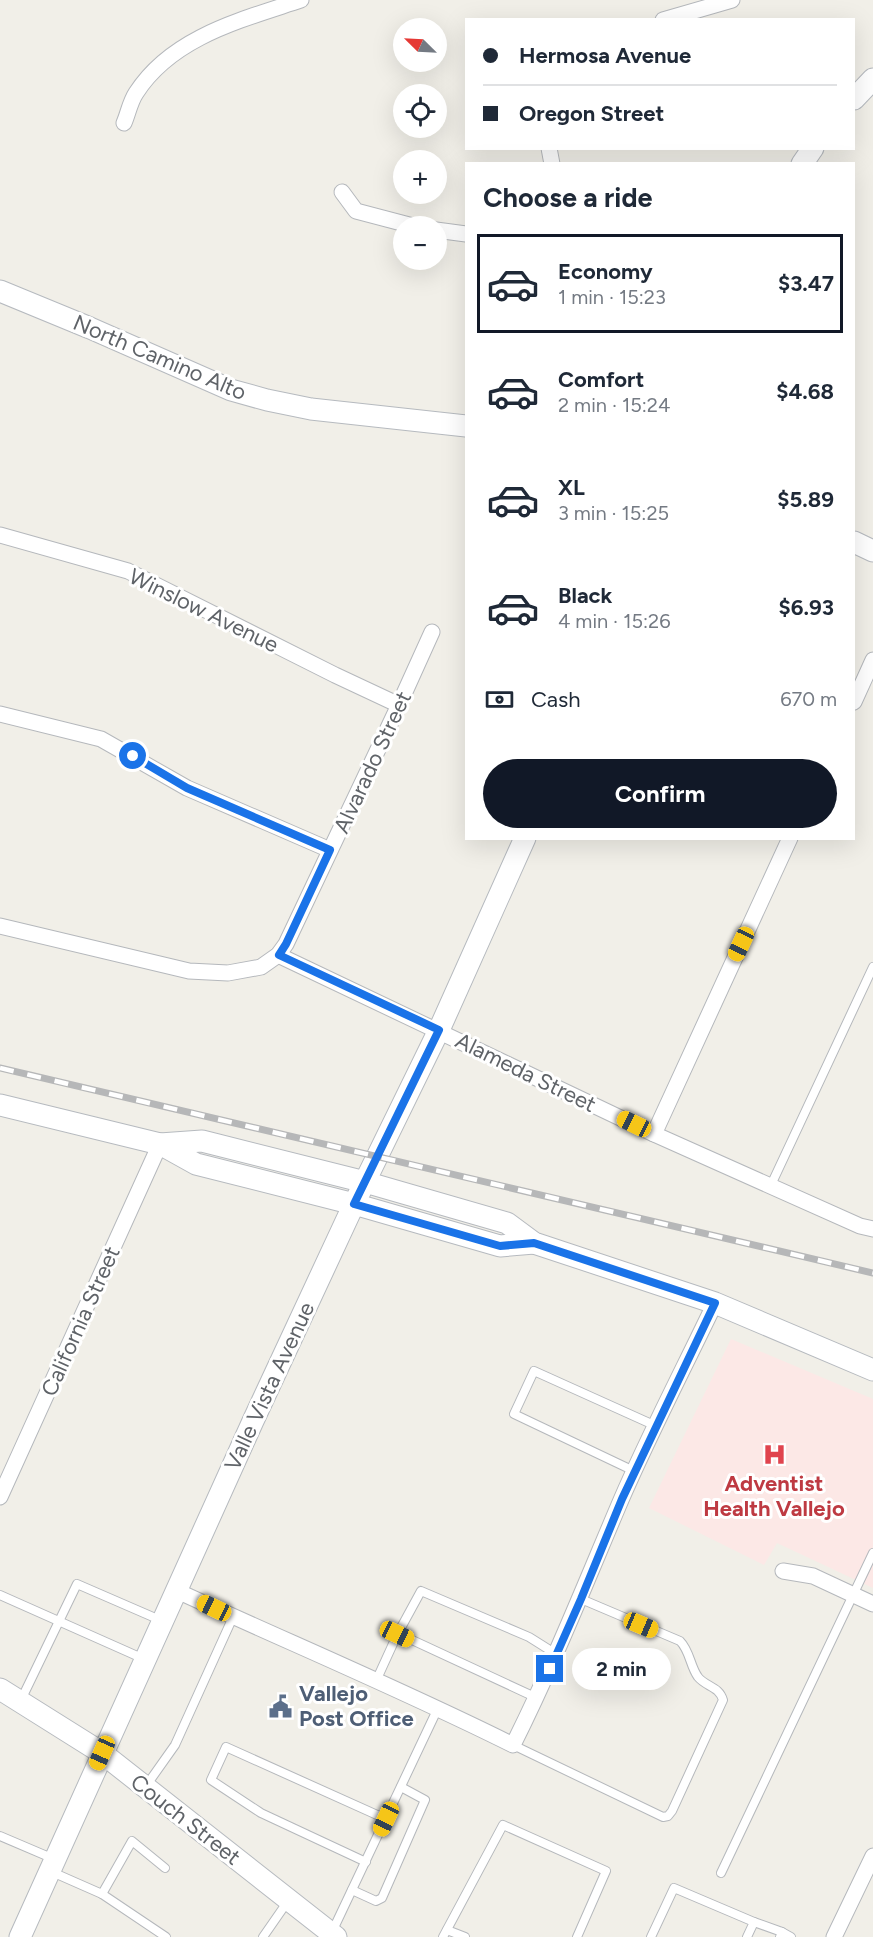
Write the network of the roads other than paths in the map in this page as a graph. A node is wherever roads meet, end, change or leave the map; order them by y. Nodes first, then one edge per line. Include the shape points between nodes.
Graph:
1 (301, 0) edge
2 (732, 0) edge
3 (670, 18) edge
4 (873, 79) edge
5 (855, 98) edge
6 (124, 123) dead end
7 (342, 192) dead end
8 (393, 220) edge
9 (447, 231) edge
10 (465, 234) edge
11 (0, 291) edge
12 (465, 426) edge
13 (0, 535) edge
14 (855, 542) edge
15 (873, 551) edge
16 (432, 632) dead end
17 (873, 660) edge
18 (855, 700) edge
19 (399, 705) junction
20 (0, 714) edge
21 (524, 840) edge
22 (789, 840) edge
23 (330, 850) junction
24 (0, 926) edge
25 (279, 955) junction
26 (873, 967) edge
27 (439, 1030) junction
28 (0, 1105) edge
29 (654, 1134) junction
30 (160, 1144) junction
31 (365, 1182) junction
32 (771, 1185) junction
33 (354, 1204) junction
34 (873, 1229) edge
35 (534, 1243) junction
36 (715, 1303) junction
37 (873, 1370) edge
38 (656, 1426) junction
39 (635, 1471) junction
40 (0, 1497) edge
41 (873, 1553) edge
42 (783, 1571) dead end
43 (175, 1590) junction
44 (0, 1595) edge
45 (855, 1595) junction
46 (581, 1599) junction
47 (873, 1604) edge
48 (233, 1617) junction
49 (59, 1621) junction
50 (162, 1621) junction
51 (397, 1634) junction
52 (556, 1654) junction
53 (144, 1659) junction
54 (376, 1681) junction
55 (0, 1689) edge
56 (537, 1698) junction
57 (21, 1701) junction
58 (438, 1708) junction
59 (513, 1746) junction
60 (102, 1753) junction
61 (146, 1787) junction
62 (401, 1787) junction
63 (386, 1819) junction
64 (0, 1836) edge
65 (873, 1856) edge
66 (366, 1862) junction
67 (53, 1866) junction
68 (165, 1868) dead end
69 (722, 1873) dead end
70 (352, 1890) junction
71 (102, 1894) junction
72 (289, 1900) junction
73 (754, 1922) junction
74 (445, 1934) edge
75 (334, 1935) edge
76 (781, 1935) edge
77 (20, 1937) edge
78 (166, 1937) edge
79 (263, 1937) edge
80 (465, 1937) edge
81 (577, 1937) edge
82 (651, 1937) edge
83 (747, 1937) edge
84 (791, 1937) edge
85 (834, 1937) edge

1 - 6 street via 217,29 175,53 135,94
2 - 3 street
4 - 5 street
7 - 8 street via 356,210
9 - 10 street
11 - 12 street, North Camino Alto via 231,390 311,409
13 - 19 street, Winslow Avenue via 128,571
14 - 15 street
16 - 19 street, Alvarado Street
17 - 18 street
19 - 23 street, Alvarado Street
20 - 23 street via 101,739 187,788
21 - 27 street, Valle Vista Avenue
22 - 29 street
23 - 25 street, Alvarado Street
24 - 25 street via 189,971 228,973 261,967
25 - 27 street, Alameda Street
26 - 32 lane
27 - 29 street, Alameda Street
27 - 31 street, Valle Vista Avenue
28 - 30 street
29 - 32 street, Alameda Street
30 - 31 street via 202,1141
30 - 33 street via 196,1164
30 - 40 street, California Street
31 - 33 street, Valle Vista Avenue
31 - 35 street via 507,1223
32 - 34 street, Alameda Street
33 - 35 street via 500,1246
33 - 43 street, Valle Vista Avenue
35 - 36 street
36 - 37 street
36 - 38 street
38 - 39 street
38 - 39 lane via 534,1371 514,1414
39 - 46 street
41 - 45 lane
42 - 45 street via 813,1576
43 - 48 street
43 - 50 street, Valle Vista Avenue
44 - 49 lane
45 - 47 street
45 - 69 lane
46 - 52 street
46 - 59 lane via 680,1641 700,1679 721,1694 723,1700 681,1791 668,1816 663,1817
48 - 54 street
48 - 61 lane via 175,1745
49 - 50 lane via 77,1584
49 - 53 lane
49 - 57 lane
50 - 53 street, Valle Vista Avenue
51 - 52 lane via 421,1591 529,1636
51 - 54 lane
51 - 56 lane
52 - 56 street
53 - 60 street, Valle Vista Avenue
54 - 58 street
55 - 57 street, Couch Street
56 - 59 street
57 - 60 street, Couch Street
58 - 59 street
58 - 62 lane
60 - 61 street, Couch Street
60 - 67 street, Valle Vista Avenue
61 - 72 street, Couch Street
62 - 63 lane
62 - 70 lane via 425,1802 382,1898 376,1901
63 - 66 lane
63 - 66 lane via 226,1746 211,1780 261,1813
64 - 67 lane
65 - 85 street
66 - 70 lane
67 - 71 lane
67 - 77 street, Valle Vista Avenue
68 - 71 lane via 132,1841
70 - 75 lane
71 - 78 lane
72 - 75 street, Couch Street
72 - 79 lane
73 - 76 lane
73 - 82 lane via 674,1888
73 - 83 lane
74 - 80 lane
74 - 81 lane via 503,1825 606,1871
76 - 84 lane

